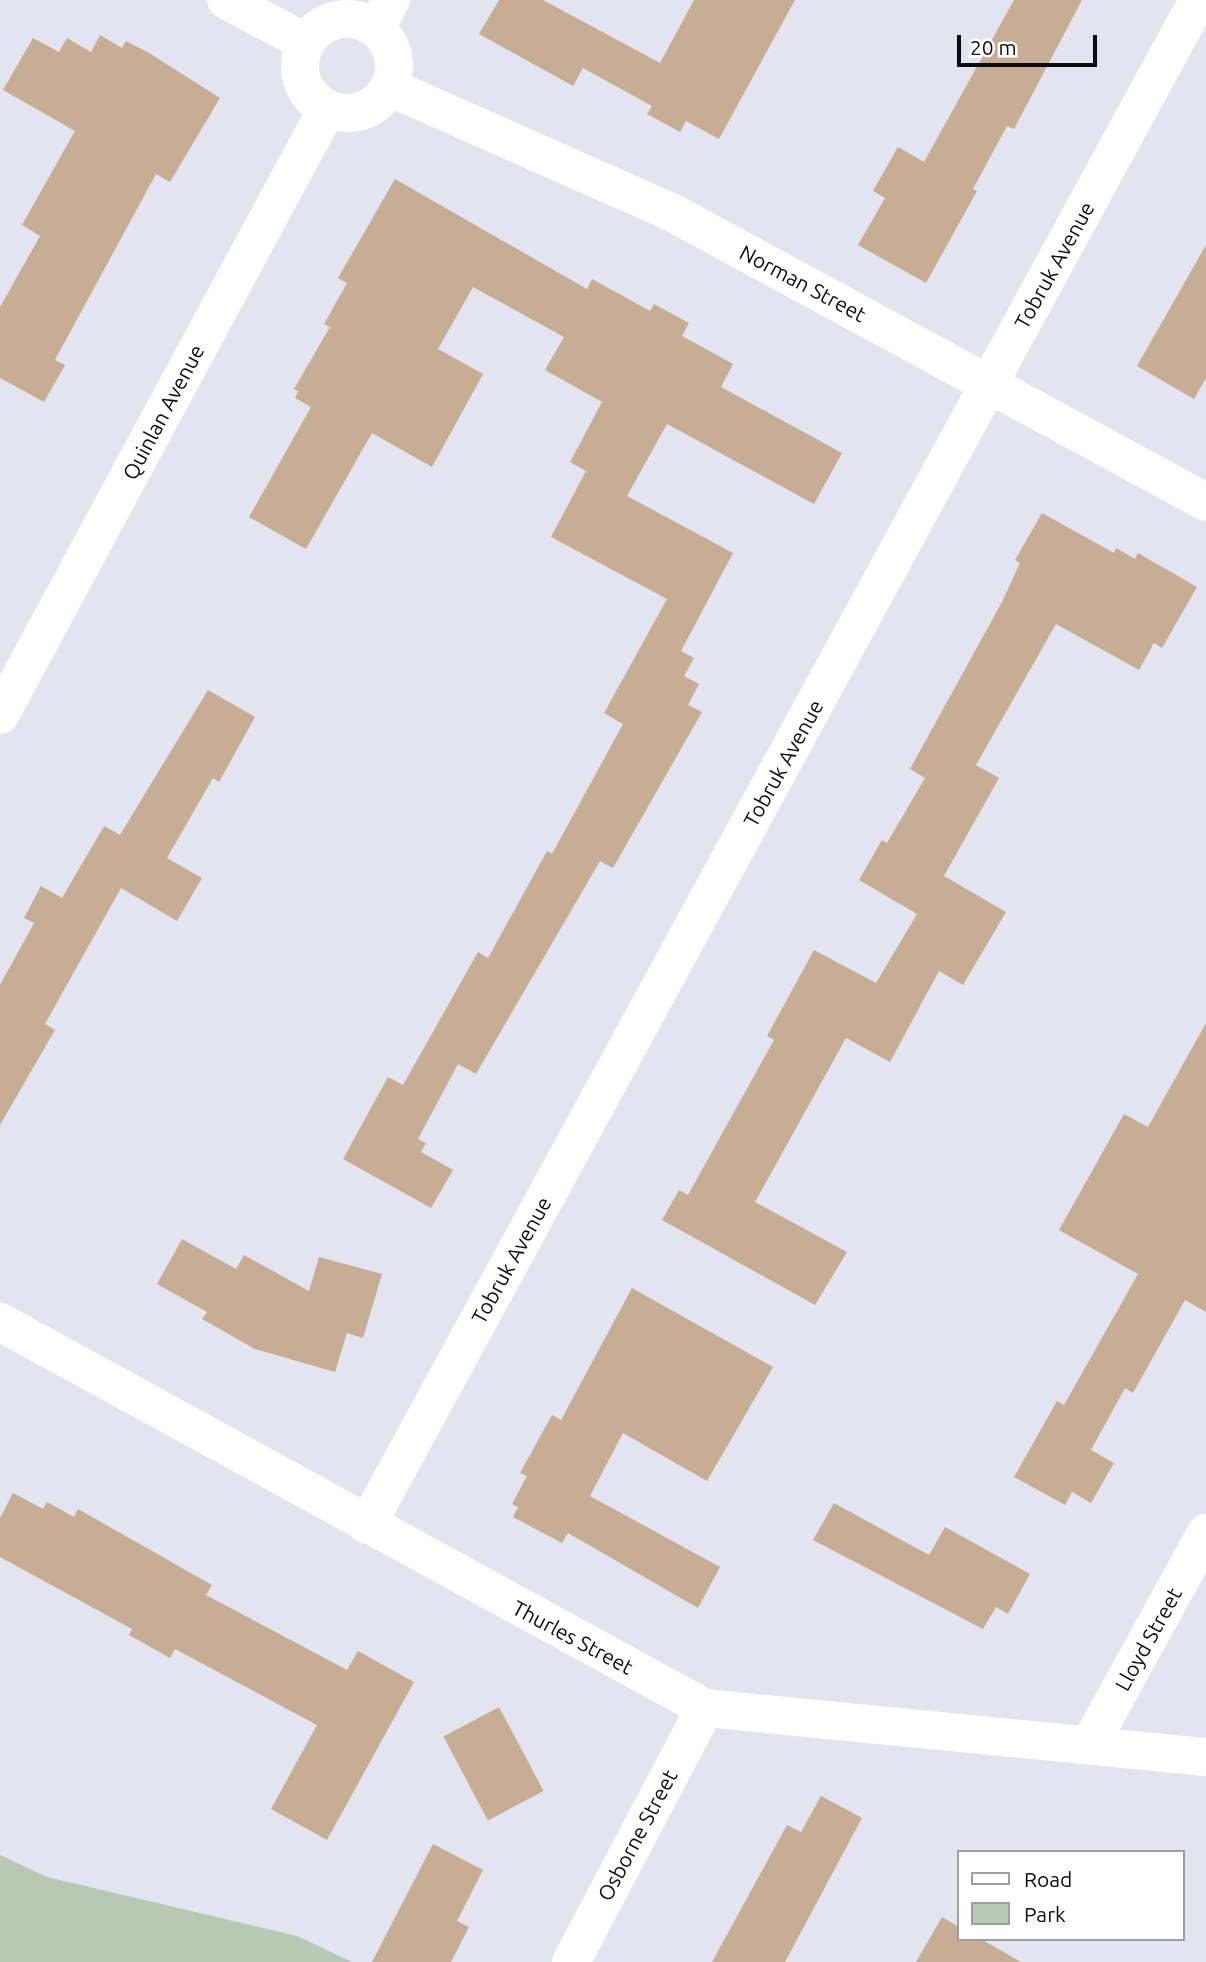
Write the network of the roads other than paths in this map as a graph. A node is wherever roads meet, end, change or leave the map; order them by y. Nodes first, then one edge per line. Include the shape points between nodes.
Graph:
1 (226, 0) edge
2 (1198, 0) edge
3 (384, 14) edge
4 (305, 42) junction
5 (389, 87) junction
6 (327, 109) junction
7 (990, 383) junction
8 (1206, 502) edge
9 (0, 715) edge
10 (0, 1322) edge
11 (367, 1525) junction
12 (1206, 1533) edge
13 (705, 1708) junction
14 (1090, 1744) junction
15 (1206, 1757) edge
16 (571, 1962) edge

1 - 4 street
2 - 7 street, Tobruk Avenue
3 - 4 street via 346,18 316,30
3 - 5 street via 393,56
4 - 6 street via 300,57 304,88
5 - 6 street via 369,108 341,114
5 - 7 street, Norman Street via 673,213
6 - 9 street, Quinlan Avenue
7 - 8 street, Norman Street
7 - 11 street, Tobruk Avenue
10 - 11 street, Thurles Street
11 - 13 street, Thurles Street
12 - 14 street, Lloyd Street
13 - 14 street, Thurles Street
13 - 16 street, Osborne Street
14 - 15 street, Thurles Street

